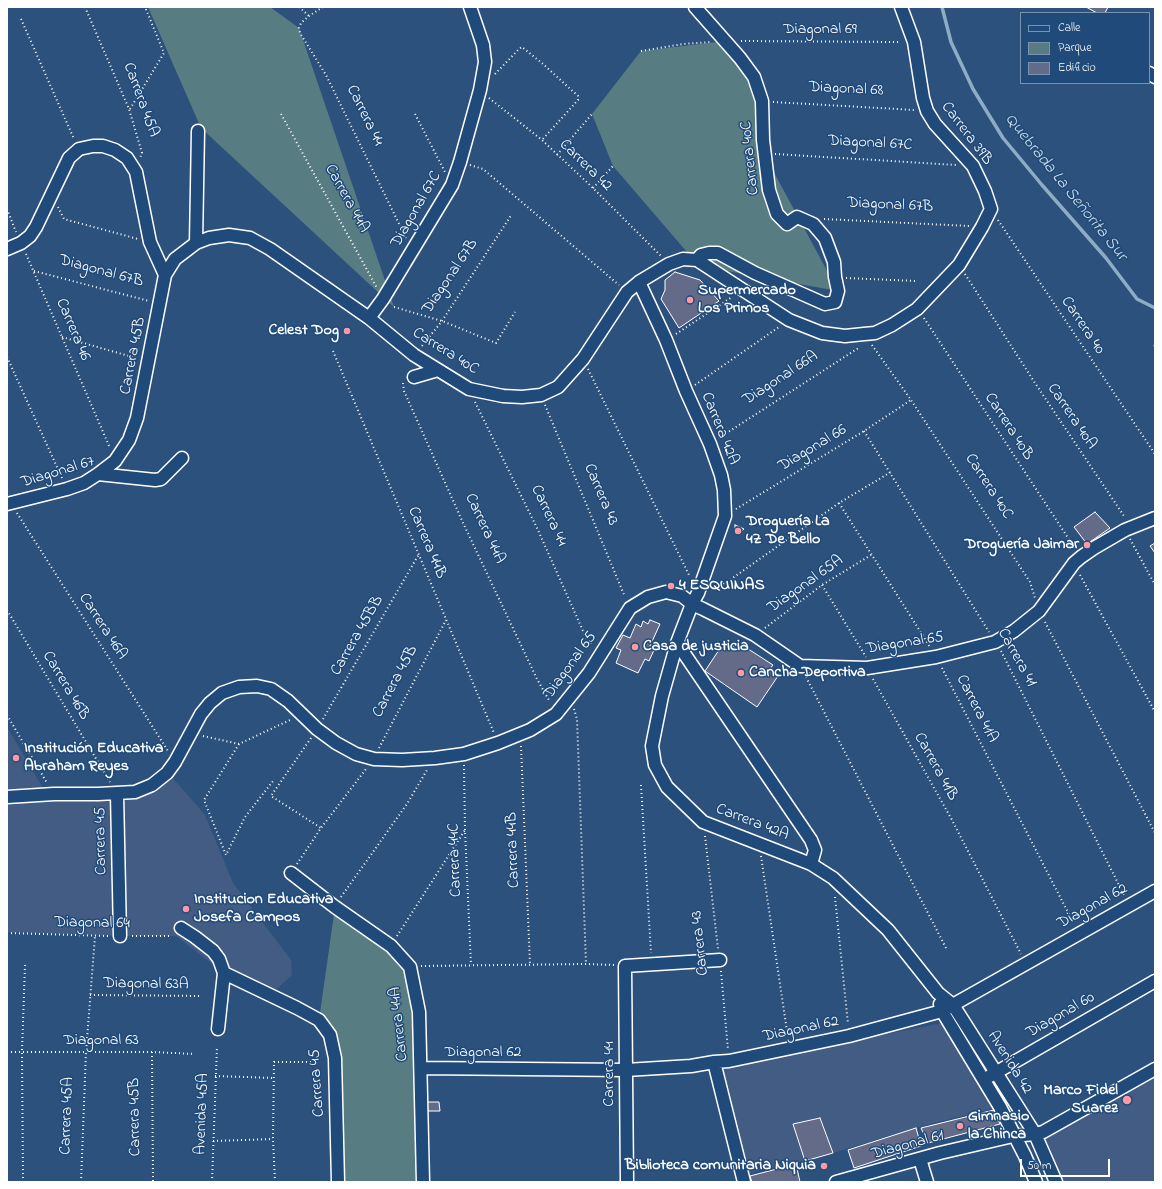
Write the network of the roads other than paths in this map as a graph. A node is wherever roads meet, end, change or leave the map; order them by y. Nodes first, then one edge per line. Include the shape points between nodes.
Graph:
1 (470, 7) edge
2 (695, 7) edge
3 (901, 7) edge
4 (198, 131) dead end
5 (196, 243) junction
6 (7, 249) edge
7 (697, 260) junction
8 (165, 275) junction
9 (638, 282) junction
10 (369, 318) junction
11 (438, 370) junction
12 (408, 379) road end
13 (182, 458) dead end
14 (98, 474) junction
15 (9, 504) edge
16 (1155, 518) edge
17 (692, 604) junction
18 (677, 643) junction
19 (117, 794) junction
20 (7, 797) edge
21 (811, 864) junction
22 (291, 873) road end
23 (1155, 891) edge
24 (178, 932) road end
25 (120, 936) road end
26 (720, 960) road end
27 (224, 973) junction
28 (1155, 981) edge
29 (938, 993) junction
30 (953, 1005) junction
31 (942, 1011) junction
32 (218, 1029) dead end
33 (714, 1062) junction
34 (421, 1068) junction
35 (1155, 1069) edge
36 (626, 1070) junction
37 (996, 1072) junction
38 (983, 1080) junction
39 (1035, 1134) junction
40 (1013, 1136) junction
41 (920, 1160) junction
42 (843, 1181) edge
43 (338, 1182) edge
44 (423, 1182) edge
45 (627, 1182) edge
46 (744, 1182) edge
47 (927, 1182) edge
48 (1036, 1182) edge
49 (1056, 1182) edge

1 - 10 street, Diagonal 67C via 483,45 485,62 460,162 452,186
2 - 7 street, Carrera 40C via 754,77 762,101 768,190 777,214 787,224 797,217 813,224 825,238 834,262 838,291 835,302 825,304 755,273 718,253 709,253
3 - 7 street, Carrera 39B via 914,42 927,111 935,124 973,166 991,209 959,265 918,309 867,338 822,333 789,320
4 - 5 street
5 - 8 street, Carrera 45B via 175,259
5 - 10 street, Carrera 40C via 229,235 250,238 270,249
6 - 8 street via 30,236 69,158 79,149 103,146 127,158 136,172 150,242
7 - 9 street, Carrera 40C via 683,259 669,264
8 - 14 street, Carrera 45B via 138,418 129,440 115,460
9 - 11 street, Carrera 40C via 627,292 583,359 558,387 540,395 503,396 469,389
9 - 17 street, Carrera 42A via 666,340 710,444 724,490 724,516
10 - 11 street, Carrera 40C via 414,355
11 - 12 street
13 - 14 street, Diagonal 67 via 161,479
14 - 15 street, Diagonal 67 via 84,483 67,489
16 - 17 street, Diagonal 65 via 1124,530 1077,560 1039,611 1014,631 995,642 936,657 867,668 800,666 755,635
17 - 18 street, Carrera 42A
17 - 19 street, Diagonal 65 via 682,596 666,592 630,608 589,674 556,714 544,723 498,743 464,754 435,758 374,759 356,754 336,743 288,701 270,689 257,686 240,687 222,693 210,703 167,773 152,785 135,792
18 - 21 street via 811,840 815,850
18 - 21 street, Carrera 42A via 662,696 652,746 655,765 667,787 703,822
19 - 20 street, Diagonal 65
19 - 25 street, Carrera 45
21 - 29 street, Carrera 42A via 833,878 888,930
22 - 34 street, Carrera 44A via 391,946 410,967 419,1012
23 - 30 street, Diagonal 62
24 - 27 street via 195,937 213,951
26 - 36 street, Carrera 44 via 625,966
27 - 32 street
27 - 43 street, Carrera 45 via 319,1020 330,1035 335,1058
28 - 37 street, Diagonal 60
29 - 30 street, Carrera 42A
29 - 31 street, Carrera 42A
30 - 31 street, Diagonal 62
30 - 37 street, Avenida 42
31 - 33 street, Diagonal 62 via 849,1036
31 - 38 street, Avenida 42
33 - 36 street, Diagonal 62
33 - 46 street
34 - 36 street, Diagonal 62
34 - 44 street, Carrera 44A
35 - 39 street via 1043,1132
36 - 45 street, Carrera 44
37 - 38 street, Diagonal 60
37 - 39 street, Avenida 42
38 - 40 street, Avenida 42 via 1000,1107
39 - 40 street, Diagonal 61
39 - 49 street, Avenida 42
40 - 41 street, Diagonal 61
40 - 48 street, Avenida 42
41 - 42 street, Diagonal 61
41 - 47 street

